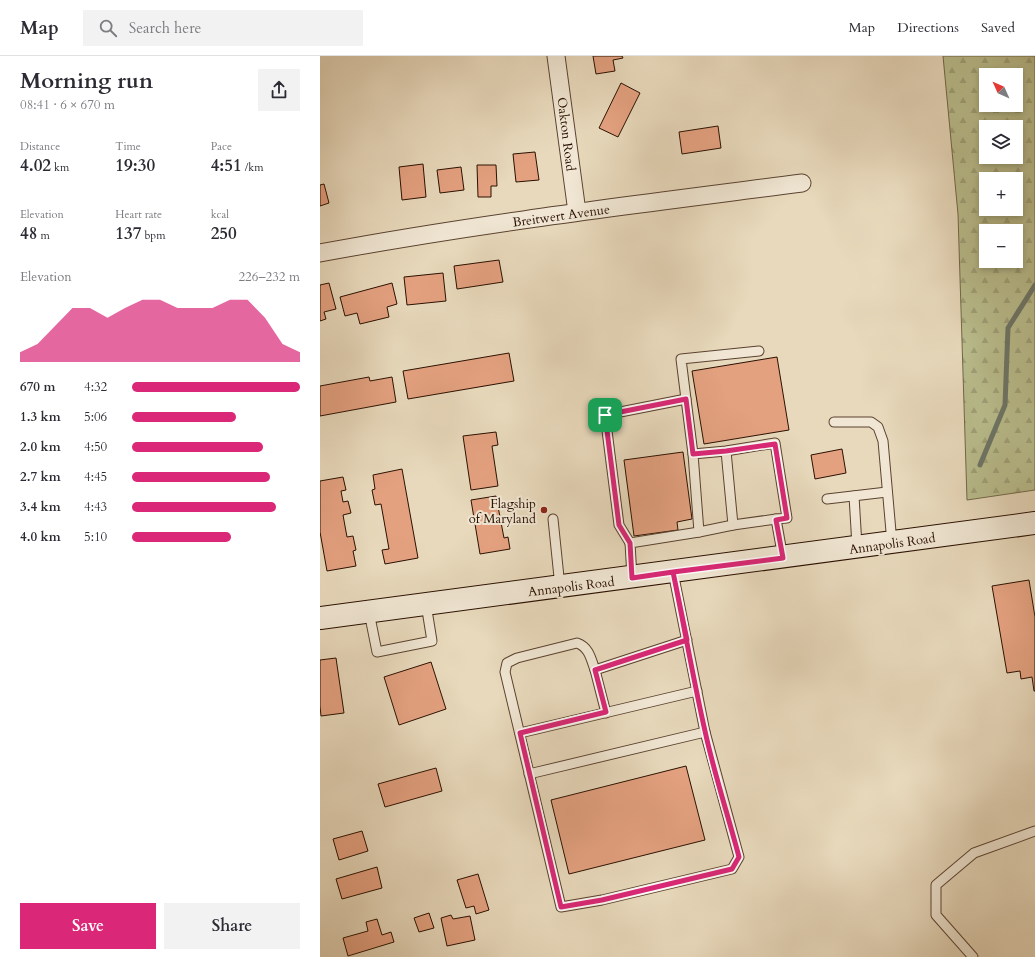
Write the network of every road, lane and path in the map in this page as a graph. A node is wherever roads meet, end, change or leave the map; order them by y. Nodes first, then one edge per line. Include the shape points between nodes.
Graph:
1 (556, 56) edge
2 (802, 183) dead end
3 (577, 212) junction
4 (320, 253) edge
5 (759, 351) dead end
6 (686, 399) junction
7 (834, 422) dead end
8 (726, 451) junction
9 (693, 454) junction
10 (887, 492) junction
11 (854, 496) junction
12 (827, 499) dead end
13 (553, 519) dead end
14 (776, 520) junction
15 (1035, 523) edge
16 (733, 525) junction
17 (699, 532) junction
18 (630, 543) junction
19 (892, 543) junction
20 (858, 547) junction
21 (783, 558) junction
22 (673, 572) junction
23 (632, 578) junction
24 (560, 587) junction
25 (426, 604) junction
26 (369, 612) junction
27 (320, 618) edge
28 (687, 640) junction
29 (595, 670) junction
30 (697, 691) junction
31 (606, 712) junction
32 (705, 732) junction
33 (520, 733) junction
34 (529, 774) junction
35 (1035, 831) edge
36 (973, 957) edge

1 - 3 street, Oakton Road
2 - 3 street, Breitwert Avenue
3 - 4 street, Breitwert Avenue
5 - 6 lane via 681,360
6 - 9 lane
6 - 18 lane via 605,415 619,525
7 - 10 lane via 871,422 878,427 883,441
8 - 9 lane
8 - 14 lane via 775,444 787,518
8 - 16 lane
9 - 17 lane
10 - 11 lane
10 - 19 lane
11 - 12 lane
11 - 20 lane
13 - 24 lane
14 - 16 lane
14 - 21 lane
15 - 19 main road, Annapolis Road
16 - 17 lane
17 - 18 lane
18 - 23 lane
19 - 20 main road, Annapolis Road
20 - 21 main road, Annapolis Road
21 - 22 main road, Annapolis Road
22 - 23 main road, Annapolis Road
22 - 28 lane
23 - 24 main road, Annapolis Road
24 - 25 main road, Annapolis Road
25 - 26 main road, Annapolis Road
25 - 26 lane via 432,642 377,652
26 - 27 main road, Annapolis Road
28 - 29 lane
28 - 30 lane
29 - 31 lane
29 - 33 lane via 588,652 583,645 577,643 517,658 507,663 505,672
30 - 31 lane
30 - 32 lane
31 - 33 lane
32 - 34 lane
32 - 34 lane via 739,857 732,869 561,907
33 - 34 lane
35 - 36 lane via 974,852 936,885 936,915

